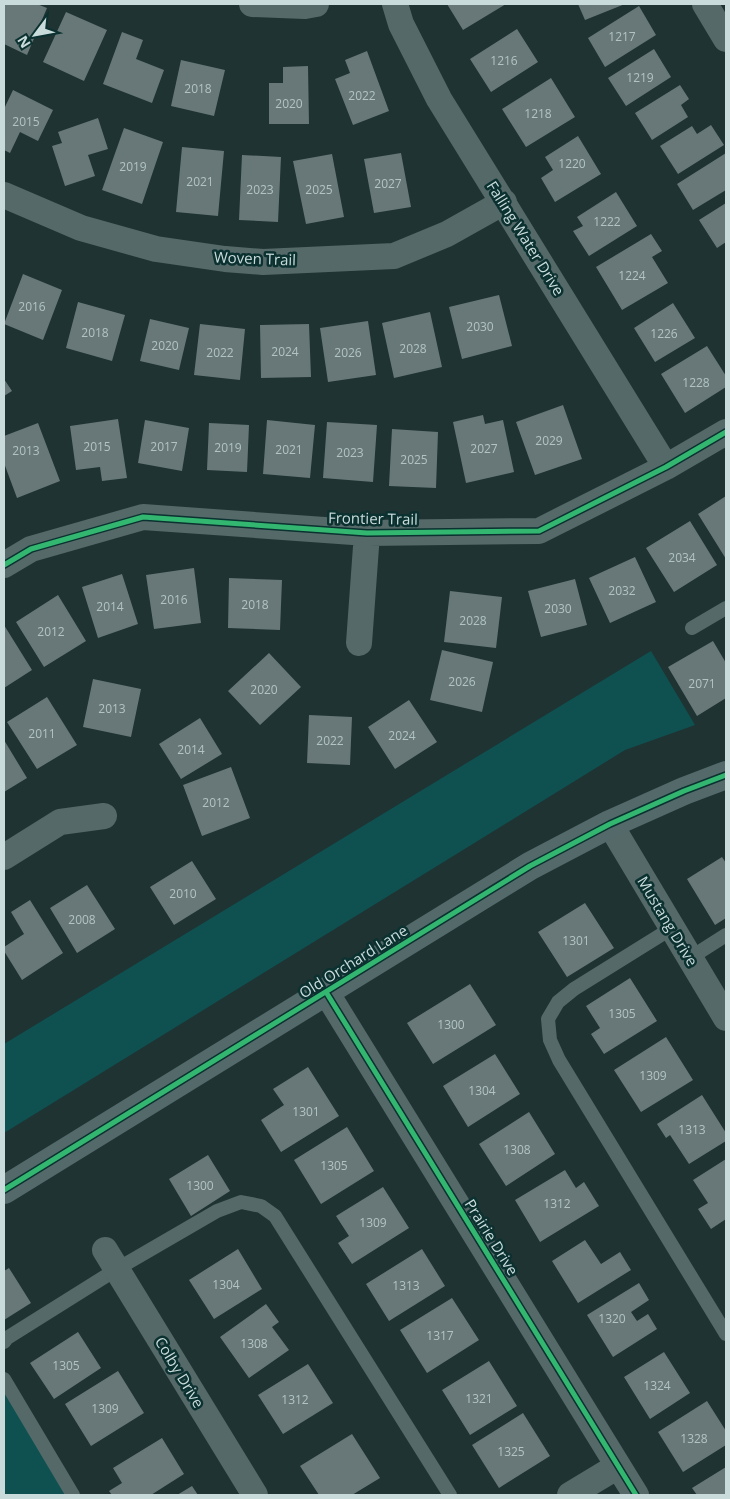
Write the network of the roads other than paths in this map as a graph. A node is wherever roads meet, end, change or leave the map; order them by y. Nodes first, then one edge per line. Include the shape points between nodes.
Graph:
1 (252, 4) edge
2 (316, 4) edge
3 (395, 4) edge
4 (706, 4) edge
5 (726, 39) edge
6 (4, 196) edge
7 (504, 202) junction
8 (726, 432) edge
9 (666, 467) junction
10 (367, 532) junction
11 (4, 565) edge
12 (726, 608) edge
13 (692, 628) dead end
14 (359, 643) dead end
15 (726, 775) edge
16 (104, 816) dead end
17 (610, 824) junction
18 (4, 857) edge
19 (672, 928) junction
20 (726, 935) edge
21 (690, 958) junction
22 (326, 992) junction
23 (726, 1018) edge
24 (4, 1190) edge
25 (111, 1259) junction
26 (726, 1334) edge
27 (4, 1342) edge
28 (4, 1379) edge
29 (618, 1466) junction
30 (73, 1495) edge
31 (255, 1495) edge
32 (450, 1495) edge
33 (570, 1495) edge
34 (636, 1495) edge

1 - 2 street
3 - 7 street, Falling Water Drive via 401,24 439,99
4 - 5 street
6 - 7 street, Woven Trail via 81,228 156,249 263,262 394,256 447,234
7 - 9 street, Falling Water Drive
8 - 9 street, Frontier Trail
9 - 10 street, Frontier Trail via 539,531
10 - 11 street, Frontier Trail via 143,518 31,549
10 - 14 street
12 - 13 lane
15 - 17 street, Old Orchard Lane via 684,790
16 - 18 street via 60,822
17 - 19 street, Mustang Drive
17 - 22 street, Old Orchard Lane via 530,866
19 - 21 street, Mustang Drive
19 - 26 lane via 558,1002 548,1019 550,1040
20 - 21 lane
21 - 23 street, Mustang Drive
22 - 24 street, Old Orchard Lane
22 - 29 street, Prairie Drive
25 - 27 lane
25 - 31 street, Colby Drive
25 - 32 lane via 241,1202 261,1206 275,1216
28 - 30 lane
29 - 33 street
29 - 34 street, Prairie Drive

